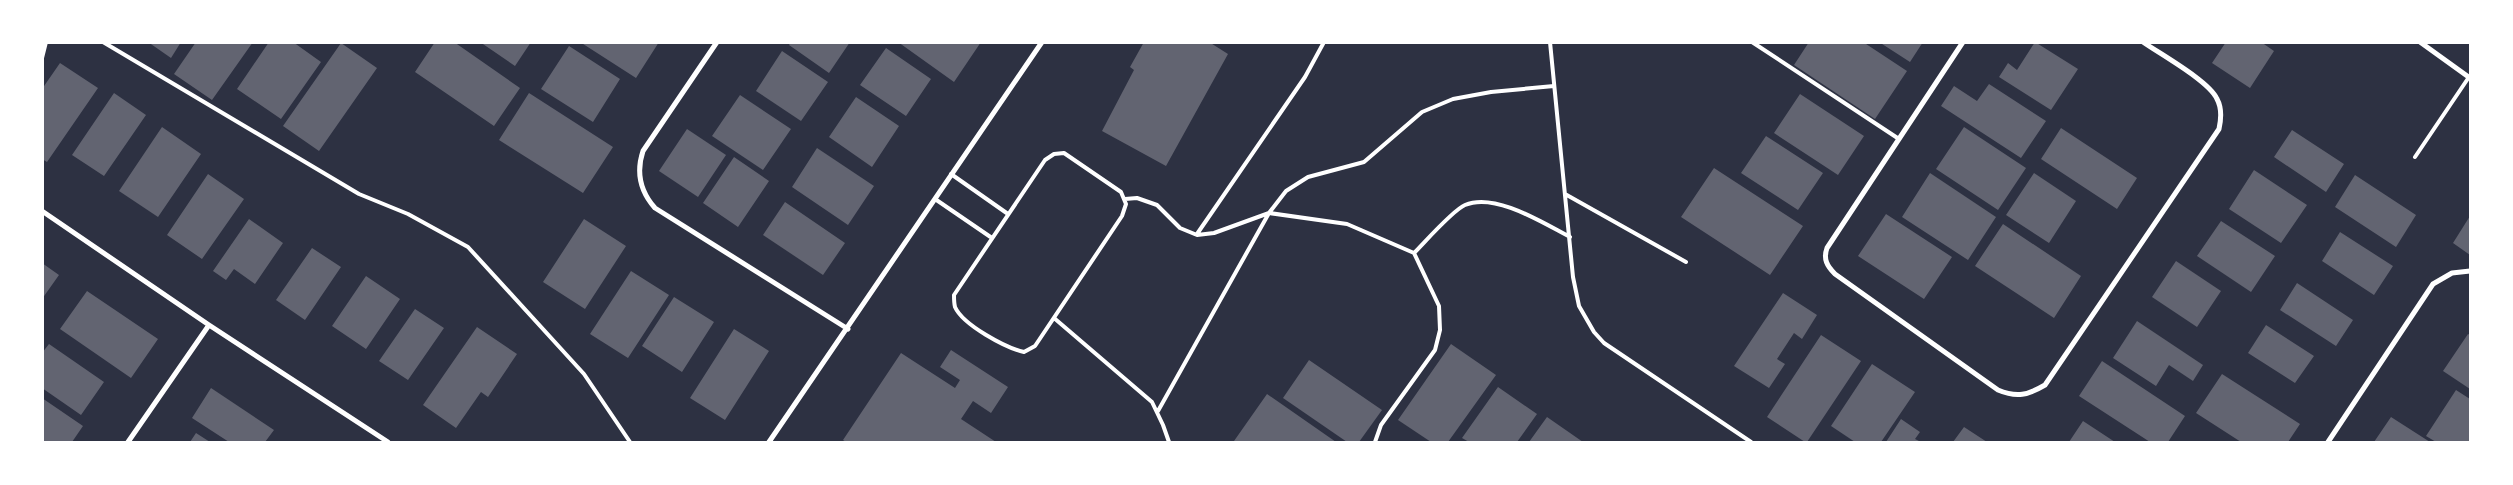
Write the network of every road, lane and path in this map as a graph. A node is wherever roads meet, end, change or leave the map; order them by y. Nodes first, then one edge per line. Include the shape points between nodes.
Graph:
1 (46, 42) edge
2 (103, 42) edge
3 (717, 42) edge
4 (1042, 42) edge
5 (1324, 42) edge
6 (1550, 42) edge
7 (1752, 42) edge
8 (1963, 42) edge
9 (2143, 42) edge
10 (2420, 42) edge
11 (42, 58) edge
12 (2470, 78) edge
13 (1554, 86) junction
14 (1899, 139) junction
15 (2414, 157) dead end
16 (952, 174) junction
17 (1565, 194) junction
18 (934, 199) junction
19 (1125, 199) junction
20 (42, 211) edge
21 (1269, 213) junction
22 (1008, 214) junction
23 (1197, 235) junction
24 (1570, 237) junction
25 (992, 238) junction
26 (1414, 253) junction
27 (1686, 262) dead end
28 (2470, 271) edge
29 (1054, 318) junction
30 (209, 325) junction
31 (848, 329) junction
32 (1158, 412) junction
33 (128, 442) edge
34 (388, 442) edge
35 (630, 442) edge
36 (769, 442) edge
37 (1168, 442) edge
38 (1375, 442) edge
39 (1750, 442) edge
40 (2328, 442) edge

1 - 11 lane
2 - 35 lane via 359,194 408,214 468,247 584,374
3 - 31 street via 643,151 639,170 643,190 655,208
4 - 16 street
5 - 23 lane via 1306,77
6 - 13 lane
7 - 14 lane
8 - 14 street
9 - 14 street via 2205,84 2217,98 2220,129 2045,385 2029,394 2012,396 1998,390 1828,267 1824,255 1827,248
10 - 12 street
12 - 15 lane
13 - 17 lane
13 - 21 lane via 1453,99 1422,112 1364,162 1308,177 1286,191
16 - 18 street
16 - 22 lane
17 - 24 lane
17 - 27 lane
18 - 25 lane
18 - 31 street
19 - 22 lane via 1121,192 1064,153 1054,154 1045,160
19 - 23 lane via 1137,198 1157,205 1180,228
19 - 29 lane via 1122,216
20 - 30 street
21 - 23 lane via 1214,233
21 - 26 lane via 1347,224
21 - 32 lane
22 - 25 lane
24 - 26 lane via 1528,214 1483,200 1464,205
24 - 39 lane via 1575,292 1594,332 1616,352
25 - 29 lane via 954,295 954,305 959,313 982,332 1024,352 1035,346
26 - 38 lane via 1439,306 1440,330 1435,350 1381,425
28 - 40 street via 2452,273 2433,284
29 - 32 lane via 1140,391
30 - 33 street
30 - 34 street
31 - 36 street
32 - 37 lane

